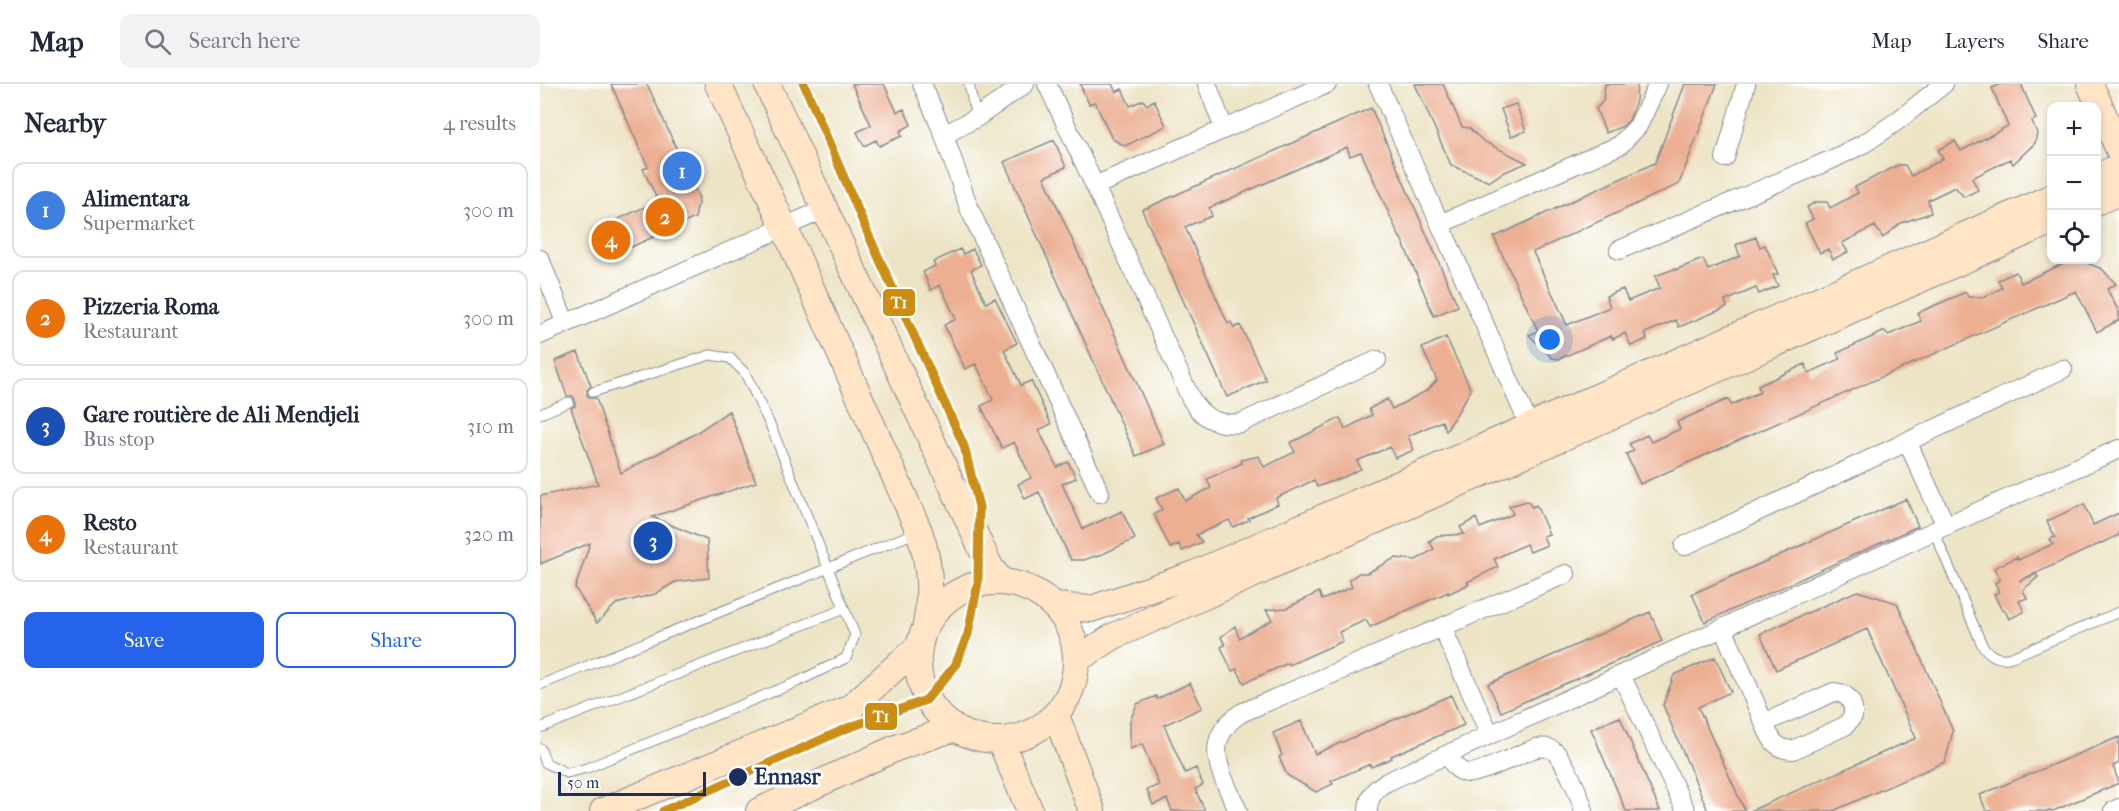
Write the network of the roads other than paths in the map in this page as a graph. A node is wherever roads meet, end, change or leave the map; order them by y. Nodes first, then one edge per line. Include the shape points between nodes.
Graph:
1 (718, 84) edge
2 (767, 84) edge
3 (922, 84) edge
4 (969, 84) edge
5 (1025, 84) edge
6 (1047, 84) edge
7 (1207, 84) edge
8 (1327, 84) edge
9 (1378, 84) edge
10 (1658, 84) edge
11 (1746, 84) edge
12 (1944, 84) edge
13 (2090, 84) edge
14 (975, 118) junction
15 (1224, 129) junction
16 (944, 135) junction
17 (2119, 150) edge
18 (1725, 158) dead end
19 (2119, 167) edge
20 (2101, 175) edge
21 (1095, 186) junction
22 (2119, 192) edge
23 (2047, 199) edge
24 (2101, 200) edge
25 (825, 209) junction
26 (2047, 223) edge
27 (1440, 224) junction
28 (784, 227) junction
29 (1619, 250) dead end
30 (540, 259) edge
31 (565, 322) junction
32 (540, 335) edge
33 (1377, 360) dead end
34 (2063, 369) dead end
35 (593, 392) dead end
36 (569, 402) dead end
37 (540, 414) edge
38 (1534, 436) junction
39 (1906, 441) junction
40 (2119, 449) edge
41 (1100, 493) dead end
42 (1940, 528) junction
43 (919, 531) junction
44 (1684, 546) dead end
45 (828, 569) junction
46 (1566, 574) dead end
47 (1001, 581) junction
48 (1056, 606) junction
49 (844, 609) junction
50 (2119, 612) edge
51 (1442, 627) junction
52 (1723, 628) junction
53 (922, 635) junction
54 (1078, 658) junction
55 (1621, 675) junction
56 (540, 685) edge
57 (1056, 715) junction
58 (1764, 723) junction
59 (540, 728) edge
60 (955, 728) junction
61 (1490, 735) junction
62 (1000, 740) junction
63 (540, 748) edge
64 (1448, 754) junction
65 (2119, 808) edge
66 (603, 811) edge
67 (759, 811) edge
68 (1030, 811) edge
69 (1092, 811) edge
70 (1238, 811) edge
71 (1368, 811) edge
72 (1584, 811) edge
73 (1686, 811) edge
74 (2113, 811) edge

1 - 28 main road
2 - 25 main road
3 - 16 street
4 - 14 lane
5 - 14 street
6 - 21 street
7 - 15 street
8 - 15 street
9 - 27 street
10 - 27 street via 1638,126 1620,145
11 - 18 street
12 - 29 street via 1865,143
13 - 17 main road
14 - 16 street
15 - 21 street
16 - 41 street via 969,208
19 - 20 main road
21 - 33 street via 1194,406 1210,420 1220,424 1242,423
22 - 24 main road
23 - 38 main road
25 - 28 street
25 - 47 main road via 990,567
26 - 38 main road
27 - 38 street
28 - 31 street
28 - 43 main road
30 - 31 street
31 - 32 street
34 - 39 street
35 - 45 lane via 710,355 730,358 745,372 772,429
36 - 37 lane
38 - 48 main road via 1192,575 1091,609
38 - 54 main road via 1114,636
39 - 42 street
39 - 44 street
40 - 42 street
42 - 50 lane via 1982,645 1997,658 2012,657
42 - 52 street
43 - 45 lane
43 - 53 main road via 926,550 931,600
45 - 49 lane
45 - 56 lane
46 - 51 street
47 - 48 main road via 1030,588
47 - 53 main road via 957,592 939,606
48 - 54 main road via 1067,621
49 - 59 lane
49 - 63 lane via 855,635 846,658 797,682 587,768 567,773 546,763
51 - 61 street
51 - 70 street via 1230,721 1221,732 1217,760
52 - 55 street
52 - 58 street
53 - 60 main road via 917,663 926,700
53 - 66 main road via 850,708
54 - 57 main road via 1076,679
55 - 61 street
55 - 73 street
57 - 62 main road via 1030,733
57 - 69 main road
58 - 58 street via 1773,742 1793,750 1845,726 1854,709 1847,696 1834,692
60 - 62 main road via 977,738
60 - 67 main road via 896,748
61 - 64 street
62 - 68 main road
64 - 71 street via 1380,786 1370,799
64 - 72 street via 1457,769 1468,773 1536,748 1552,749 1560,757
65 - 74 street

